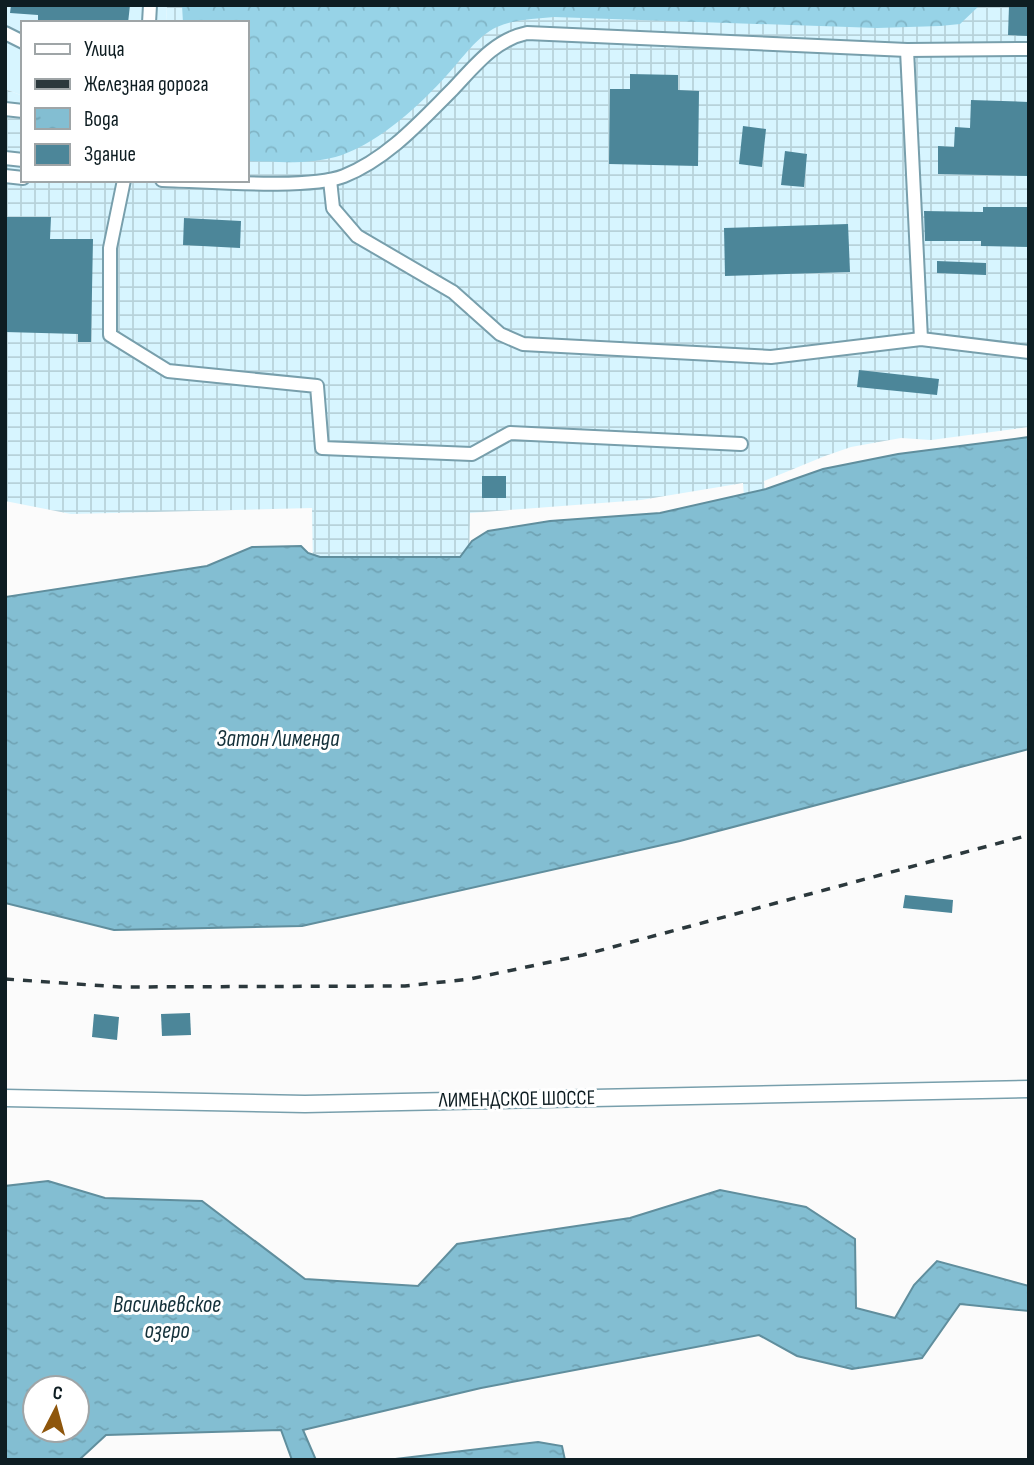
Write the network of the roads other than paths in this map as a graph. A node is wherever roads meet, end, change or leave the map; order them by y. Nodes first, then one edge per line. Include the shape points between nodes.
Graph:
1 (5, 33) edge
2 (21, 41) edge
3 (1029, 49) edge
4 (907, 50) junction
5 (248, 180) edge
6 (330, 180) junction
7 (124, 182) edge
8 (921, 339) junction
9 (1029, 352) edge
10 (741, 444) dead end
11 (1029, 1089) edge
12 (5, 1098) edge

1 - 2 lane
3 - 4 lane
4 - 6 lane via 527,33 508,38 489,51 387,150
4 - 8 lane
5 - 6 lane
6 - 8 lane via 333,208 356,236 453,292 500,334 523,344 771,357
7 - 10 lane via 110,248 110,335 168,371 317,386 322,448 472,454 510,433
8 - 9 lane
11 - 12 main road, ЛИМЕНДСКОЕ ШОССЕ via 304,1104

